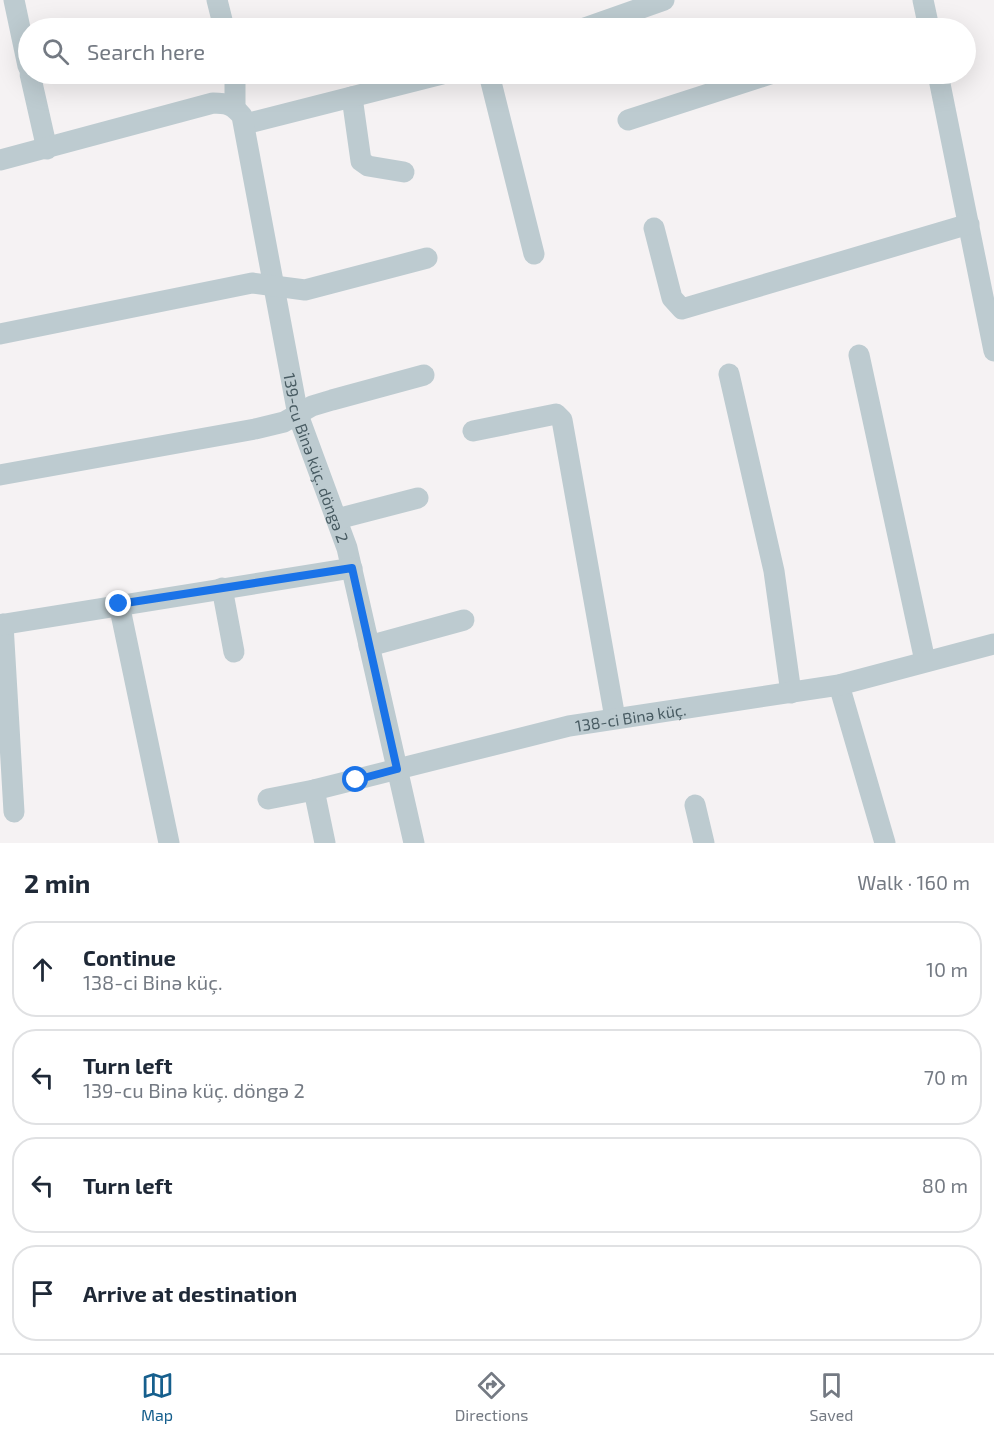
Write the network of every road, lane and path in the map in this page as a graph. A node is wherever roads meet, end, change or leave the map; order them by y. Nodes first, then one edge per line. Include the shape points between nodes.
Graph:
1 (14, 0) edge
2 (217, 0) edge
3 (664, 0) edge
4 (922, 0) edge
5 (222, 18) edge
6 (613, 18) edge
7 (923, 18) edge
8 (18, 19) edge
9 (32, 84) edge
10 (236, 84) edge
11 (403, 84) edge
12 (492, 84) edge
13 (739, 84) edge
14 (940, 84) edge
15 (352, 97) junction
16 (240, 116) junction
17 (628, 120) dead end
18 (47, 150) junction
19 (0, 160) edge
20 (404, 172) dead end
21 (969, 224) junction
22 (654, 228) dead end
23 (534, 254) dead end
24 (427, 258) dead end
25 (276, 286) junction
26 (0, 334) edge
27 (994, 351) edge
28 (859, 355) dead end
29 (729, 374) dead end
30 (424, 375) dead end
31 (298, 415) junction
32 (473, 431) dead end
33 (0, 475) edge
34 (418, 498) dead end
35 (337, 519) junction
36 (352, 568) junction
37 (222, 588) junction
38 (119, 604) junction
39 (464, 620) dead end
40 (1, 625) edge
41 (994, 644) edge
42 (369, 646) junction
43 (234, 652) dead end
44 (925, 661) junction
45 (839, 685) junction
46 (791, 693) junction
47 (615, 718) junction
48 (397, 769) junction
49 (314, 790) junction
50 (268, 798) dead end
51 (695, 805) dead end
52 (14, 812) dead end
53 (169, 843) edge
54 (325, 843) edge
55 (414, 843) edge
56 (704, 843) edge
57 (885, 843) edge

1 - 8 street
2 - 5 street
3 - 6 street
4 - 7 street
9 - 18 street
10 - 16 street, 139-cu Binə küç. döngə 2
11 - 15 street
12 - 23 street
13 - 17 street
14 - 21 street
15 - 16 street
15 - 20 street via 361,161 368,166
16 - 18 street via 226,103 213,104
16 - 25 street, 139-cu Binə küç. döngə 2
18 - 19 street
21 - 22 street via 682,309 672,298
21 - 27 street
24 - 25 street via 305,290
25 - 26 street via 252,284
25 - 31 street, 139-cu Binə küç. döngə 2
28 - 44 street
29 - 46 street via 774,571
30 - 31 street via 312,406
31 - 33 street via 255,429
31 - 35 street, 139-cu Binə küç. döngə 2
32 - 47 street via 556,414 562,420
34 - 35 street
35 - 36 street, 139-cu Binə küç. döngə 2
36 - 37 street
36 - 42 street, 139-cu Binə küç. döngə 2
37 - 38 street
37 - 43 street
38 - 40 street
38 - 53 street
39 - 42 street
40 - 52 street
41 - 44 street, 138-ci Binə küç.
42 - 48 street, 139-cu Binə küç. döngə 2
44 - 45 street, 138-ci Binə küç.
45 - 46 street, 138-ci Binə küç.
45 - 57 street
46 - 47 street, 138-ci Binə küç.
47 - 48 street, 138-ci Binə küç.
48 - 49 street, 138-ci Binə küç.
48 - 55 street, 139-cu Binə küç. döngə 2
49 - 50 street, 138-ci Binə küç.
49 - 54 street
51 - 56 street

